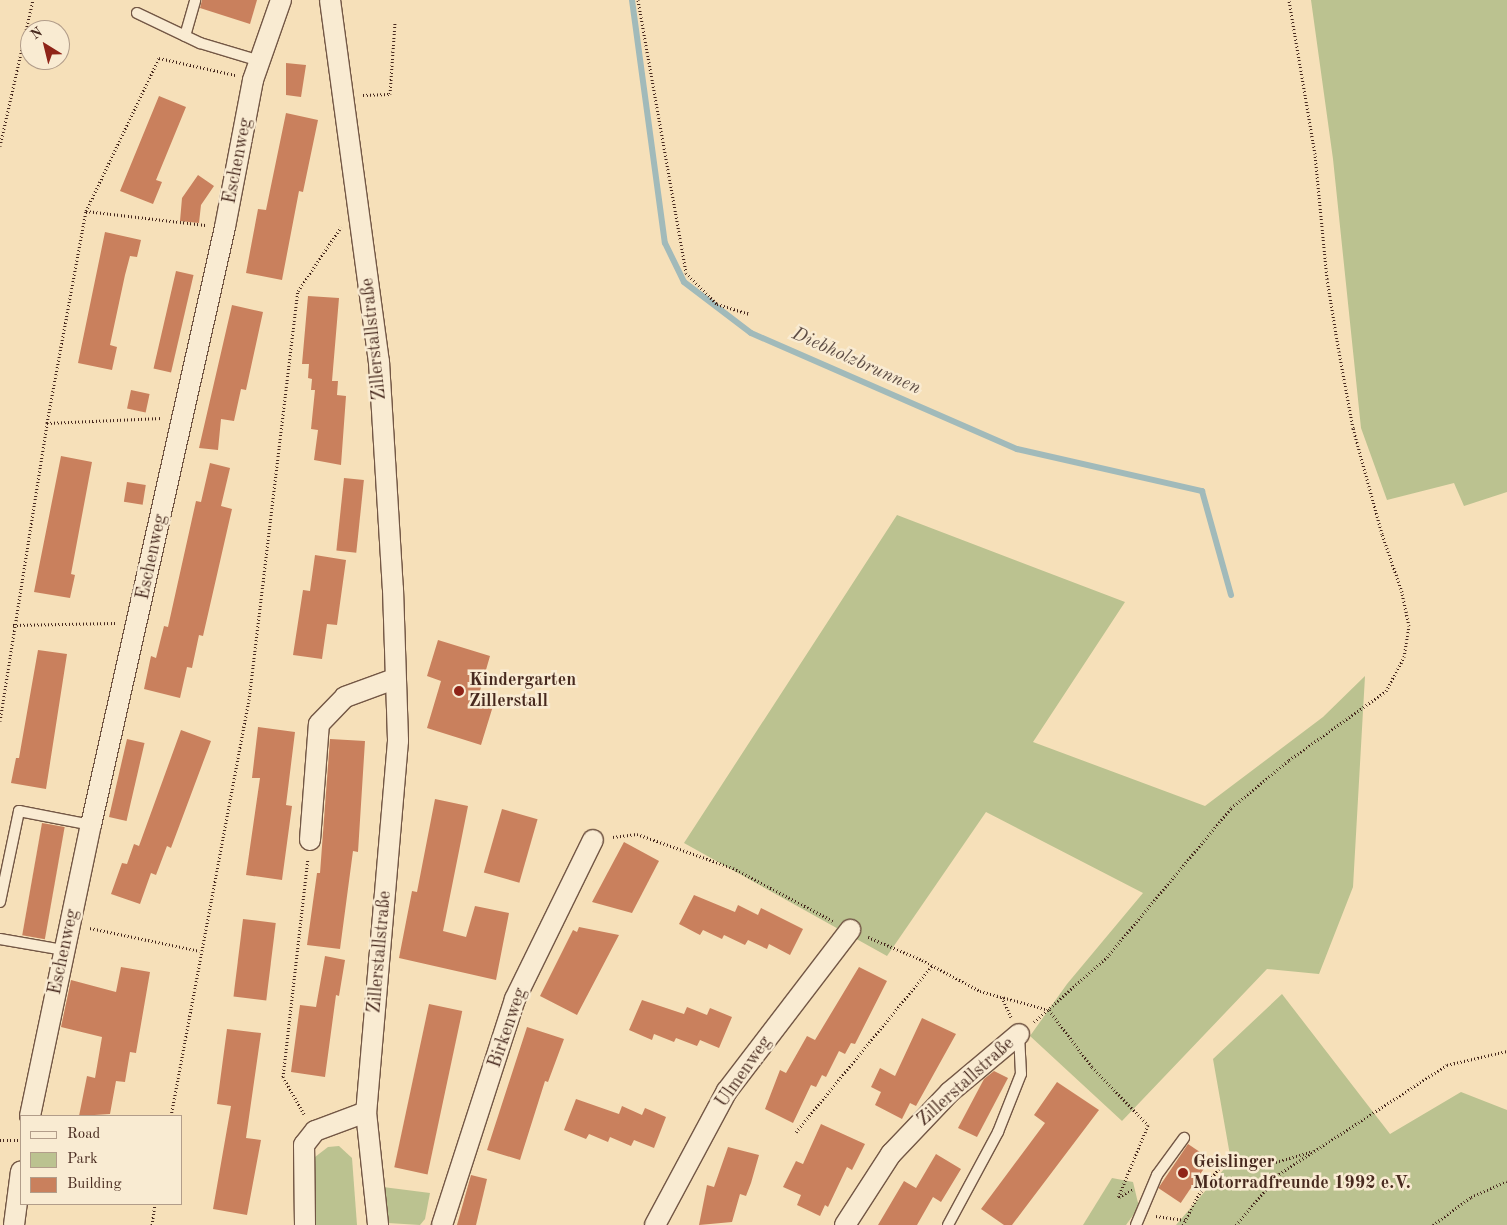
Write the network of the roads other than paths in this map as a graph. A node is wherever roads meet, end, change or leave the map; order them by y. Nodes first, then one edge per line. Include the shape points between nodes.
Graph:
1 (195, 0) edge
2 (281, 0) edge
3 (330, 0) edge
4 (137, 13) dead end
5 (185, 36) junction
6 (257, 70) junction
7 (394, 679) junction
8 (91, 825) junction
9 (310, 840) road end
10 (593, 840) road end
11 (0, 902) edge
12 (850, 930) road end
13 (0, 939) edge
14 (64, 950) junction
15 (1019, 1034) joint
16 (366, 1112) junction
17 (30, 1115) edge
18 (1184, 1138) dead end
19 (20, 1179) edge
20 (14, 1225) edge
21 (305, 1225) edge
22 (378, 1225) edge
23 (442, 1225) edge
24 (655, 1225) edge
25 (845, 1225) edge
26 (948, 1225) edge
27 (1136, 1225) edge

1 - 5 lane
2 - 6 street, Eschenweg
3 - 7 street, Zillerstallstraße via 380,362 393,589
4 - 5 lane
5 - 6 lane
6 - 8 street, Eschenweg
7 - 9 street via 344,697 319,724
7 - 16 street, Zillerstallstraße via 398,741
8 - 11 lane via 19,811
8 - 14 street, Eschenweg
10 - 23 street, Birkenweg via 515,999
12 - 24 street, Ulmenweg via 727,1091
13 - 14 lane
14 - 17 street, Eschenweg
15 - 25 street, Zillerstallstraße via 950,1092 891,1154
15 - 26 lane, Zillerstallstraße via 1021,1074 998,1132
16 - 21 street via 314,1131 304,1145
16 - 22 street, Zillerstallstraße
18 - 27 lane via 1157,1174
19 - 20 street

